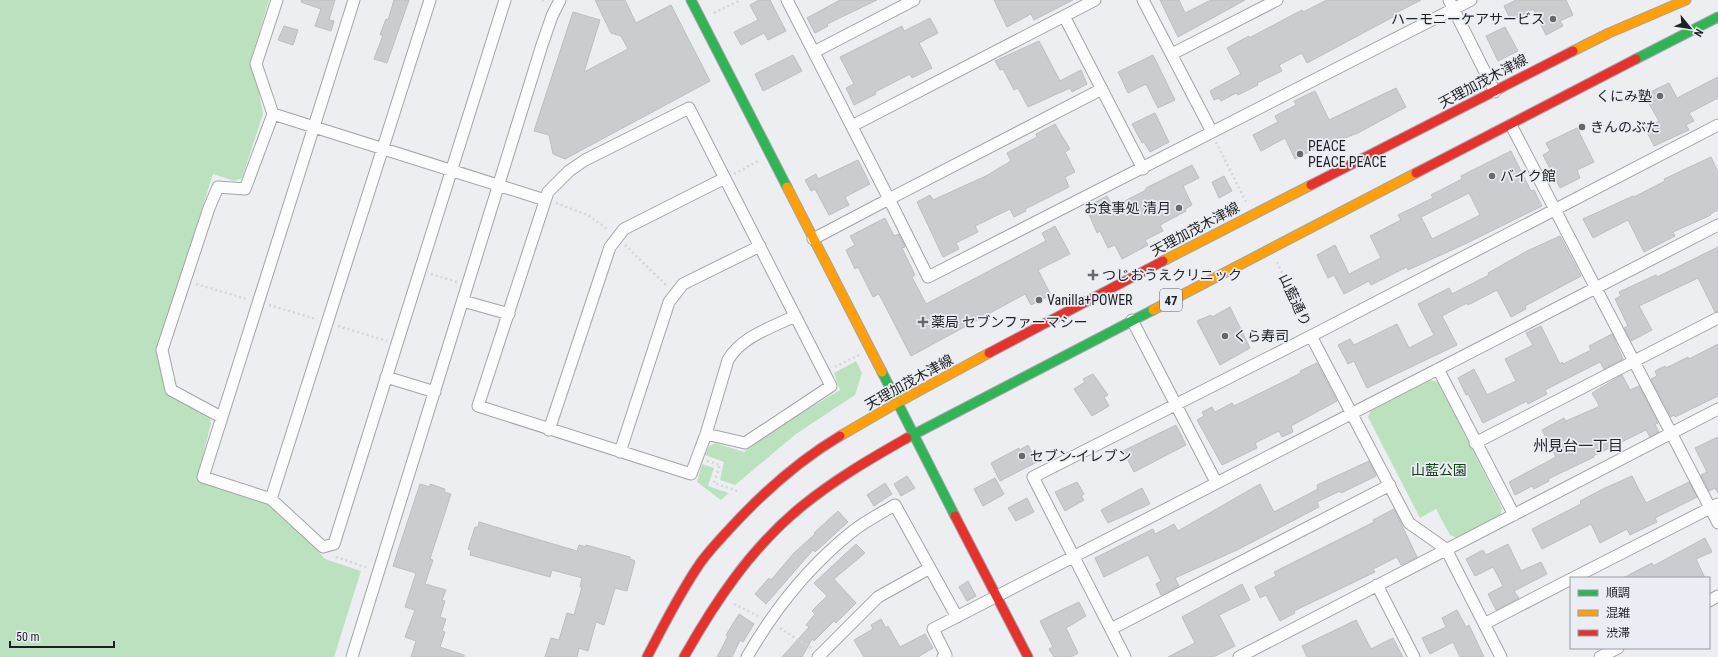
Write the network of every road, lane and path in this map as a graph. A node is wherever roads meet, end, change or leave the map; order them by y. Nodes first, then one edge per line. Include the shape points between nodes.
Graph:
1 (277, 0) edge
2 (354, 0) edge
3 (430, 0) edge
4 (505, 0) edge
5 (560, 0) edge
6 (691, 0) edge
7 (741, 0) edge
8 (787, 0) edge
9 (914, 0) edge
10 (1095, 0) edge
11 (1143, 0) edge
12 (1277, 0) edge
13 (1471, 0) edge
14 (1686, 0) edge
15 (1451, 4) edge
16 (714, 13) dead end
17 (1064, 16) junction
18 (1718, 17) edge
19 (814, 52) junction
20 (1172, 54) junction
21 (1102, 89) junction
22 (1495, 92) junction
23 (273, 114) junction
24 (1511, 125) junction
25 (1718, 125) edge
26 (313, 126) junction
27 (852, 126) junction
28 (1212, 132) junction
29 (383, 149) junction
30 (760, 160) dead end
31 (1143, 169) junction
32 (450, 170) junction
33 (725, 178) junction
34 (499, 186) junction
35 (889, 199) junction
36 (545, 200) junction
37 (1246, 204) dead end
38 (1555, 209) junction
39 (1718, 225) edge
40 (813, 239) junction
41 (760, 246) junction
42 (1279, 265) dead end
43 (419, 271) junction
44 (185, 280) junction
45 (459, 283) dead end
46 (1596, 287) junction
47 (463, 301) junction
48 (257, 302) junction
49 (509, 314) junction
50 (795, 316) junction
51 (1718, 318) edge
52 (1132, 320) junction
53 (328, 323) junction
54 (1311, 336) junction
55 (397, 344) junction
56 (859, 355) dead end
57 (1634, 361) junction
58 (1438, 369) junction
59 (824, 373) junction
60 (386, 377) junction
61 (435, 392) junction
62 (897, 403) junction
63 (1176, 403) junction
64 (1718, 409) edge
65 (1352, 412) junction
66 (221, 417) junction
67 (549, 430) junction
68 (1671, 433) junction
69 (706, 434) junction
70 (913, 434) junction
71 (1475, 443) junction
72 (620, 452) junction
73 (697, 458) junction
74 (1216, 482) junction
75 (1390, 485) junction
76 (740, 492) dead end
77 (271, 499) junction
78 (1714, 506) edge
79 (1514, 515) junction
80 (1718, 523) edge
81 (329, 546) junction
82 (1446, 550) junction
83 (1074, 556) junction
84 (369, 568) dead end
85 (930, 568) junction
86 (1576, 577) edge
87 (1570, 580) edge
88 (1378, 585) junction
89 (997, 595) junction
90 (957, 617) junction
91 (1484, 624) junction
92 (1111, 629) junction
93 (1616, 649) edge
94 (352, 657) edge
95 (647, 657) edge
96 (684, 657) edge
97 (747, 657) edge
98 (818, 657) edge
99 (943, 657) edge
100 (1028, 657) edge
101 (1125, 657) edge
102 (1239, 657) edge
103 (1414, 657) edge
104 (1501, 657) edge
105 (1600, 657) edge

1 - 23 street via 256,64
2 - 26 street
3 - 29 street
4 - 32 street
5 - 34 street via 552,16
6 - 40 main road
7 - 16 path
8 - 19 street
9 - 19 street
10 - 17 street
11 - 20 street
12 - 20 street
13 - 15 street
14 - 22 main road, 天理加茂木津線 via 1609,33
15 - 22 street
15 - 28 street
17 - 21 street
17 - 27 street
18 - 24 main road, 47
19 - 27 street
20 - 28 street
21 - 31 street
21 - 35 street
22 - 62 main road, 天理加茂木津線 via 1084,302
23 - 26 street
23 - 44 street via 245,189 218,187
24 - 38 street
24 - 52 main road, 47
25 - 38 street
26 - 29 street
26 - 48 street
27 - 35 street
28 - 31 street
28 - 37 path
29 - 32 street
29 - 53 street
30 - 33 path
31 - 35 street via 928,278
32 - 34 street
32 - 43 street
33 - 36 street via 689,108 585,160 569,171 548,192
33 - 41 street
33 - 67 street via 624,229 617,236 610,247
34 - 36 street
34 - 47 street
35 - 40 street
36 - 49 street
38 - 46 street
38 - 54 street
39 - 46 street
40 - 62 main road
41 - 50 street
41 - 72 street via 683,284 669,302
42 - 54 path, 山藍通り
43 - 45 path
43 - 55 street
44 - 48 path
44 - 66 street via 162,350 171,390
46 - 57 street
46 - 58 street
47 - 49 street
47 - 61 street
48 - 53 path
48 - 66 street
49 - 67 street via 478,406
50 - 59 street
50 - 69 street via 746,340 733,351
51 - 57 street
52 - 63 street
52 - 70 main road, 47
53 - 55 path
53 - 77 street
54 - 63 street
54 - 65 street
55 - 60 street
56 - 59 path
57 - 68 street
57 - 71 street
58 - 65 street
58 - 71 street
59 - 69 street via 830,386 745,443
60 - 61 street
60 - 81 street via 334,544
61 - 94 street
62 - 70 main road
62 - 95 main road, 天理加茂木津線 via 810,454 749,506 701,562
63 - 74 street
63 - 83 street via 1033,477
64 - 68 street
65 - 74 street
65 - 75 street
66 - 77 street via 203,477
67 - 72 street
68 - 78 street
68 - 79 street
69 - 73 street
70 - 89 main road
70 - 96 main road, 47 via 823,490 785,521 737,574 713,606
71 - 79 street
72 - 73 street via 691,474
73 - 76 path via 720,465 714,483
74 - 83 street
75 - 82 street via 1409,523
75 - 92 street
77 - 81 street via 323,547
78 - 80 street
78 - 86 street
79 - 82 street
81 - 84 path via 336,557
82 - 88 street
82 - 91 street
83 - 89 street
83 - 92 street
85 - 90 street
85 - 97 street via 895,505 853,530 818,563 761,632
85 - 98 street via 878,597
87 - 91 street
88 - 102 street
88 - 103 street
89 - 90 street
89 - 100 main road
90 - 99 street via 933,629 946,655
91 - 104 street
92 - 101 street
93 - 105 street

